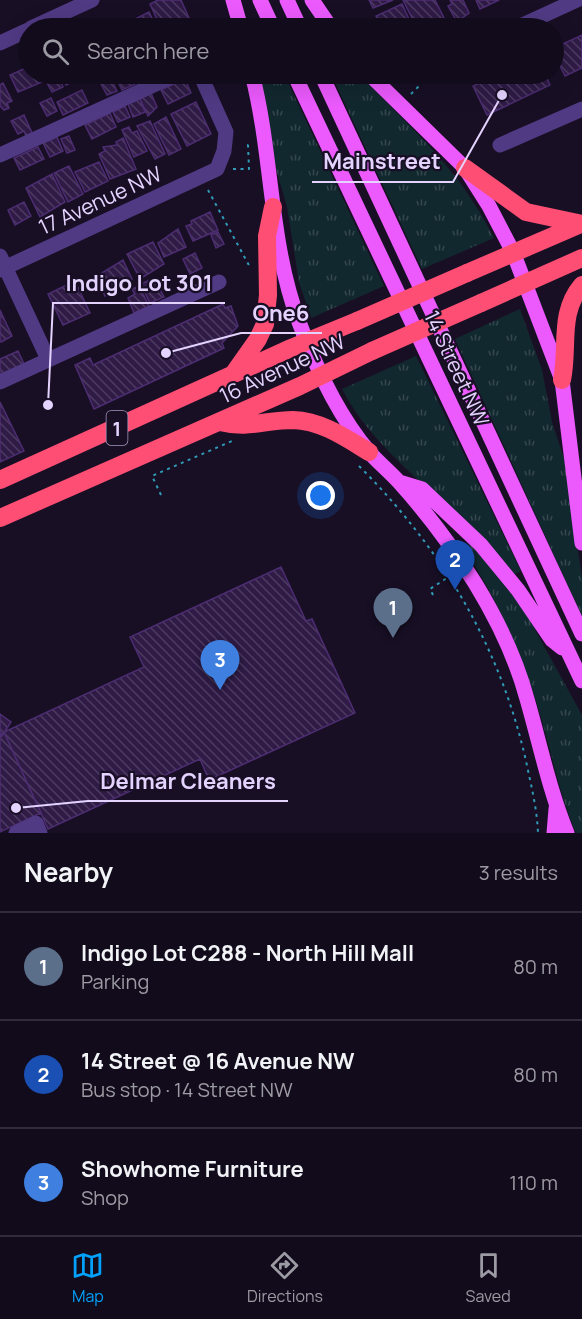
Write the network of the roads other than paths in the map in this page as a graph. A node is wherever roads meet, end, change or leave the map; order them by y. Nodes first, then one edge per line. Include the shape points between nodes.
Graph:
1 (92, 0) edge
2 (233, 0) edge
3 (260, 0) edge
4 (287, 0) edge
5 (312, 0) edge
6 (577, 0) edge
7 (54, 18) edge
8 (238, 18) edge
9 (268, 18) edge
10 (295, 18) edge
11 (324, 18) edge
12 (538, 18) edge
13 (18, 35) edge
14 (0, 43) edge
15 (156, 84) edge
16 (204, 84) edge
17 (255, 84) edge
18 (299, 84) edge
19 (326, 84) edge
20 (379, 84) edge
21 (582, 109) edge
22 (500, 145) dead end
23 (0, 155) edge
24 (465, 168) junction
25 (273, 207) junction
26 (582, 224) edge
27 (513, 252) junction
28 (582, 258) edge
29 (2, 264) edge
30 (219, 282) dead end
31 (526, 283) junction
32 (582, 285) edge
33 (308, 342) junction
34 (48, 359) junction
35 (234, 374) junction
36 (322, 376) junction
37 (562, 380) junction
38 (0, 382) edge
39 (220, 422) junction
40 (571, 438) junction
41 (364, 458) junction
42 (582, 468) edge
43 (0, 480) edge
44 (399, 482) junction
45 (0, 518) edge
46 (582, 543) edge
47 (582, 634) edge
48 (569, 654) junction
49 (582, 681) edge
50 (556, 806) junction
51 (16, 833) edge
52 (40, 833) edge
53 (554, 833) edge
54 (567, 833) edge

1 - 7 street
2 - 8 main road
3 - 9 main road
4 - 10 main road
5 - 11 main road
6 - 12 street
13 - 14 street
15 - 23 street
16 - 29 street, 17 Avenue NW via 226,132 217,169
17 - 25 main road via 263,117
18 - 48 main road, 14 Street NW
19 - 47 main road, 14 Street NW
20 - 24 main road
21 - 22 street
24 - 26 highway via 526,213
24 - 27 main road
25 - 33 main road via 289,292
25 - 35 highway via 267,236 265,324
26 - 27 highway, 16 Avenue NW / 1
27 - 31 main road
27 - 33 highway, 16 Avenue NW / 1, bridge
28 - 31 highway, 16 Avenue NW / 1
29 - 34 street
30 - 34 street
31 - 36 highway, 16 Avenue NW / 1, bridge
31 - 37 main road
32 - 37 highway via 568,306 567,359
33 - 35 highway, 16 Avenue NW / 1
33 - 36 main road
34 - 38 street
35 - 43 highway, 16 Avenue NW / 1
36 - 39 highway, 16 Avenue NW / 1
36 - 41 main road
37 - 40 main road
39 - 41 highway via 250,426 294,420 309,423 341,435
39 - 45 highway, 16 Avenue NW / 1
40 - 42 main road
40 - 46 main road via 572,477
41 - 44 main road
44 - 48 main road via 422,489 482,545 552,640
44 - 50 main road via 475,582 496,621 527,697
48 - 49 main road, 14 Street NW
50 - 53 main road
50 - 54 main road
51 - 52 street via 36,823

